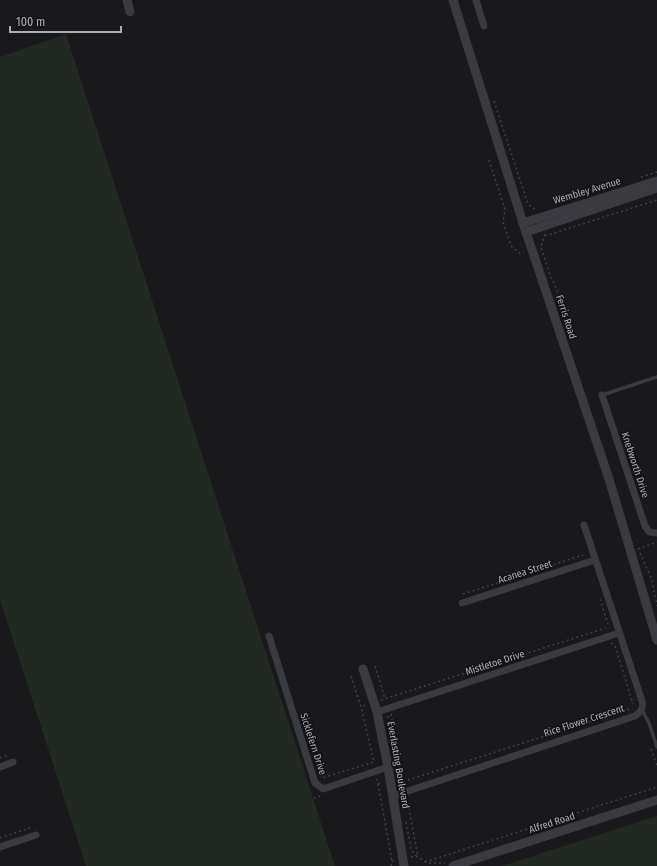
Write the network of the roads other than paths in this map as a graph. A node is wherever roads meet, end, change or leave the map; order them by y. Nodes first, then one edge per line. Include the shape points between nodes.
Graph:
1 (127, 0) edge
2 (453, 0) edge
3 (476, 0) edge
4 (130, 12) dead end
5 (484, 26) dead end
6 (657, 181) edge
7 (657, 188) edge
8 (541, 222) junction
9 (523, 223) junction
10 (526, 232) junction
11 (657, 377) edge
12 (602, 395) joint
13 (584, 525) dead end
14 (657, 533) edge
15 (595, 560) junction
16 (462, 603) dead end
17 (619, 633) junction
18 (269, 636) dead end
19 (657, 640) edge
20 (363, 669) dead end
21 (642, 710) junction
22 (377, 712) junction
23 (657, 747) edge
24 (13, 762) dead end
25 (0, 767) edge
26 (388, 767) junction
27 (393, 796) junction
28 (657, 800) edge
29 (36, 835) dead end
30 (0, 847) edge
31 (404, 866) edge
32 (454, 866) edge

1 - 4 street
2 - 9 street, Ferris Road
3 - 5 street
6 - 8 street, Wembley Avenue
7 - 8 street, Wembley Avenue
8 - 9 street, Wembley Avenue
8 - 10 street, Wembley Avenue
9 - 10 street, Ferris Road
10 - 19 street, Ferris Road via 609,479
11 - 12 lane
12 - 14 street, Knebworth Drive via 645,526 649,532
13 - 15 street
15 - 16 street, Acanea Street
15 - 17 street
17 - 21 street via 642,701
17 - 22 street, Mistletoe Drive
18 - 26 street, Sicklefern Drive via 315,783 323,789
20 - 22 street, Everlasting Boulevard
21 - 23 lane
21 - 27 street, Rice Flower Crescent via 635,716
22 - 26 street, Everlasting Boulevard
24 - 25 street
26 - 27 street, Everlasting Boulevard
27 - 31 street, Everlasting Boulevard
28 - 32 street, Alfred Road
29 - 30 street

